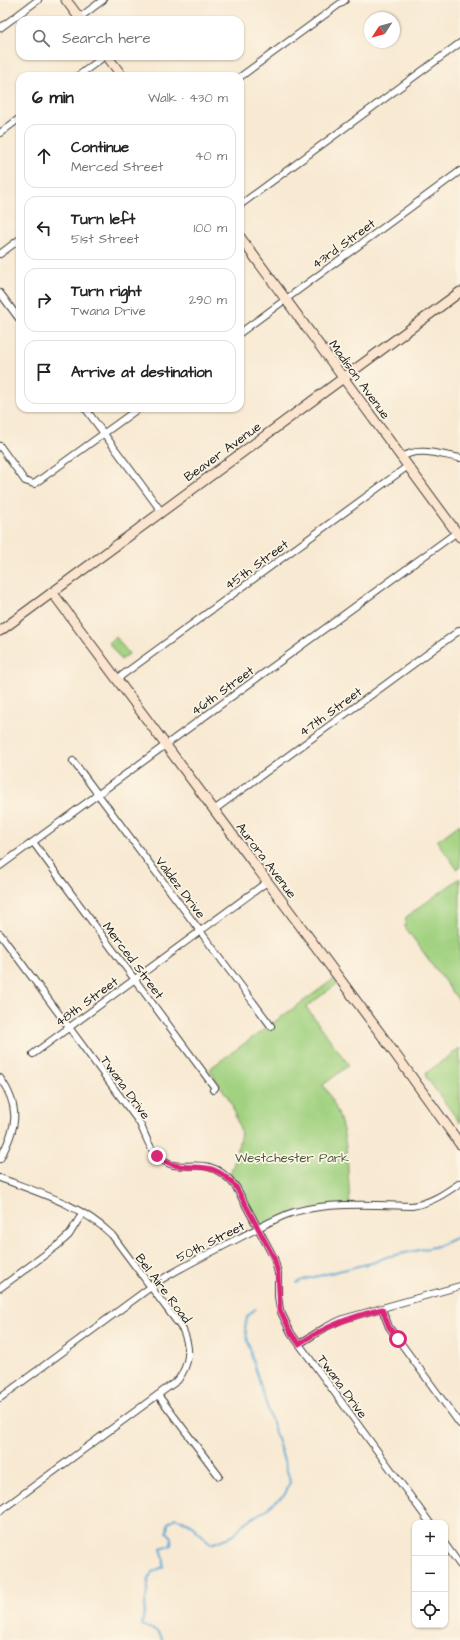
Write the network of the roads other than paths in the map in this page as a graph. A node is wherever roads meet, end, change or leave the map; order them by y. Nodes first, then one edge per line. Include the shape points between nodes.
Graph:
1 (38, 0) edge
2 (66, 0) edge
3 (103, 0) edge
4 (345, 0) edge
5 (16, 16) edge
6 (16, 16) edge
7 (78, 16) edge
8 (84, 16) edge
9 (0, 28) edge
10 (460, 43) edge
11 (100, 60) edge
12 (109, 60) edge
13 (84, 72) edge
14 (119, 72) edge
15 (244, 74) edge
16 (16, 121) edge
17 (0, 133) edge
18 (460, 171) edge
19 (244, 201) edge
20 (16, 242) edge
21 (244, 242) edge
22 (0, 254) edge
23 (460, 292) edge
24 (0, 293) edge
25 (286, 300) junction
26 (16, 315) edge
27 (244, 330) edge
28 (343, 378) junction
29 (88, 412) edge
30 (134, 412) edge
31 (104, 434) junction
32 (0, 446) edge
33 (2, 454) edge
34 (402, 457) junction
35 (460, 458) edge
36 (408, 466) junction
37 (161, 512) junction
38 (458, 535) edge
39 (52, 592) junction
40 (460, 630) edge
41 (0, 631) edge
42 (117, 679) junction
43 (165, 744) junction
44 (73, 761) dead end
45 (98, 794) junction
46 (214, 810) junction
47 (32, 842) junction
48 (0, 866) edge
49 (268, 882) junction
50 (200, 931) junction
51 (0, 934) edge
52 (134, 979) junction
53 (271, 1026) dead end
54 (68, 1027) junction
55 (33, 1054) dead end
56 (0, 1078) edge
57 (213, 1090) dead end
58 (460, 1144) edge
59 (0, 1159) edge
60 (0, 1178) edge
61 (460, 1183) edge
62 (82, 1214) junction
63 (259, 1228) junction
64 (460, 1286) edge
65 (150, 1287) junction
66 (0, 1288) edge
67 (382, 1309) junction
68 (299, 1344) junction
69 (158, 1394) junction
70 (0, 1398) edge
71 (460, 1424) edge
72 (219, 1476) dead end
73 (0, 1511) edge
74 (428, 1520) edge
75 (448, 1548) edge
76 (460, 1565) edge

1 - 5 street
2 - 7 street
3 - 8 street
4 - 15 street
6 - 9 street
10 - 19 street
11 - 13 street
12 - 14 street
16 - 17 street
18 - 25 street, 43rd Street
20 - 22 street
21 - 25 street, Madison Avenue
23 - 28 street, Beaver Avenue
24 - 26 street
25 - 27 street, 43rd Street
25 - 28 street, Madison Avenue
28 - 34 street, Madison Avenue
28 - 37 street, Beaver Avenue
29 - 31 street
30 - 31 street
31 - 33 street via 39,481 31,484 25,481
31 - 37 street
32 - 33 street
34 - 35 street via 417,451
34 - 36 street, Madison Avenue
36 - 38 street, Madison Avenue
36 - 42 street, 45th Street
37 - 39 street, Beaver Avenue
38 - 43 street, 46th Street
39 - 41 street, Beaver Avenue
39 - 42 street, Aurora Avenue
40 - 46 street, 47th Street
42 - 43 street, Aurora Avenue
43 - 45 street, 46th Street
43 - 46 street, Aurora Avenue
44 - 45 street, Valdez Drive
45 - 47 street, 46th Street
45 - 50 street, Valdez Drive
46 - 49 street, Aurora Avenue
47 - 48 street, 46th Street
47 - 52 street, Merced Street
49 - 50 street, 48th Street
49 - 58 street, Aurora Avenue
50 - 52 street, 48th Street
50 - 53 street, Valdez Drive
51 - 54 street, Twana Drive
52 - 54 street, 48th Street
52 - 57 street, Merced Street via 215,1088
54 - 55 street, 48th Street
54 - 63 street, Twana Drive via 139,1122 157,1156 178,1167 209,1167 223,1173 236,1187
56 - 59 street via 11,1096 15,1112 14,1126
60 - 62 street, Bel Aire Road via 57,1199 76,1208
61 - 63 street, 50th Street via 424,1204 313,1209 283,1216
62 - 65 street, Bel Aire Road via 98,1222 112,1235
62 - 66 street via 69,1235 58,1245
63 - 65 street, 50th Street via 179,1269
63 - 68 street, Twana Drive via 274,1258 283,1318
64 - 67 street
65 - 69 street, Bel Aire Road via 183,1330 189,1348 185,1371 178,1380
65 - 70 street, 50th Street
67 - 68 street via 343,1319
67 - 71 street via 389,1327
68 - 74 street, Twana Drive
69 - 72 street
69 - 73 street, Bel Aire Road
75 - 76 street

